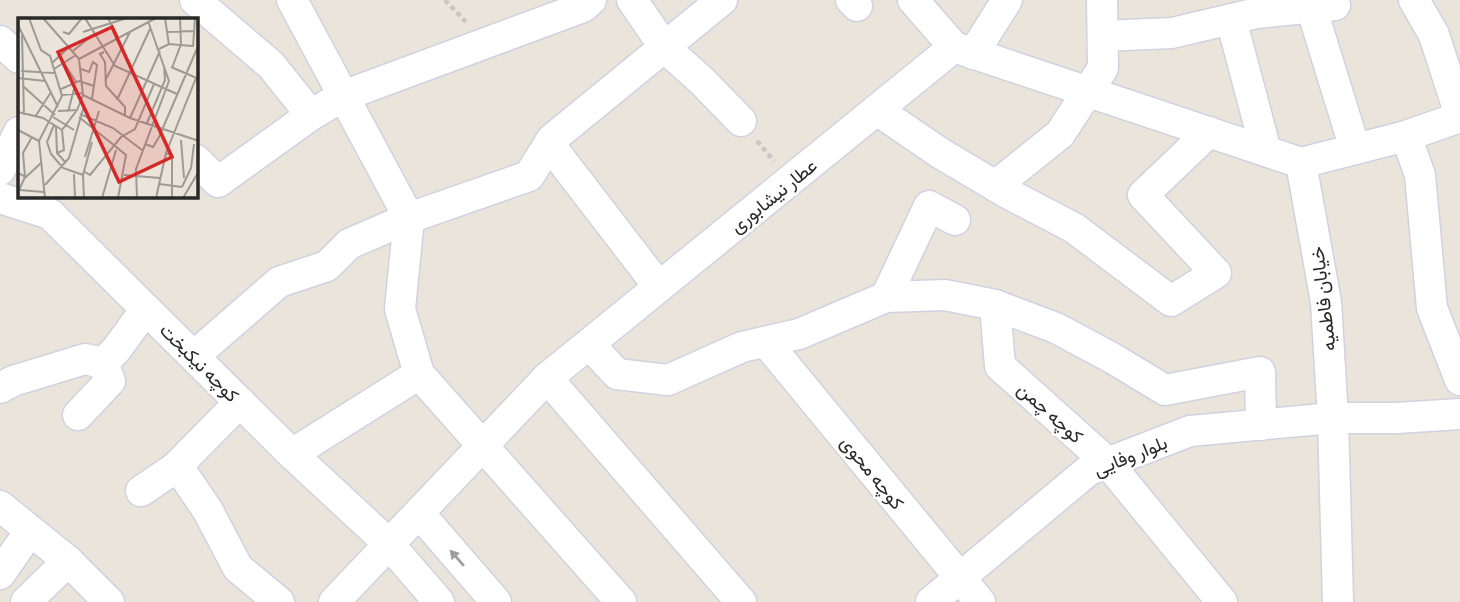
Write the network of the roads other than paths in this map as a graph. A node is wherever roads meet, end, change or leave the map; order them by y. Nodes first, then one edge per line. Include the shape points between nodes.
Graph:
1 (195, 0) edge
2 (292, 0) edge
3 (591, 0) edge
4 (632, 0) edge
5 (722, 0) edge
6 (913, 0) edge
7 (1006, 0) edge
8 (1102, 0) edge
9 (1415, 0) edge
10 (1318, 4) edge
11 (1231, 19) junction
12 (1103, 36) junction
13 (0, 41) edge
14 (665, 48) junction
15 (964, 50) junction
16 (18, 57) edge
17 (1087, 91) junction
18 (343, 96) junction
19 (877, 110) junction
20 (312, 115) junction
21 (1460, 116) edge
22 (741, 121) road end
23 (1209, 132) junction
24 (18, 134) edge
25 (1406, 136) junction
26 (549, 144) junction
27 (1355, 149) junction
28 (1266, 151) junction
29 (198, 162) edge
30 (1301, 163) junction
31 (0, 170) edge
32 (995, 186) junction
33 (0, 198) edge
34 (409, 218) junction
35 (955, 220) dead end
36 (659, 287) junction
37 (886, 297) junction
38 (995, 305) junction
39 (146, 309) junction
40 (766, 342) junction
41 (589, 344) junction
42 (194, 356) junction
43 (103, 363) junction
44 (419, 374) junction
45 (547, 379) junction
46 (1460, 380) edge
47 (0, 388) edge
48 (240, 402) junction
49 (1460, 414) edge
50 (78, 415) dead end
51 (1333, 418) junction
52 (1261, 425) junction
53 (482, 446) junction
54 (292, 454) junction
55 (1108, 463) junction
56 (175, 468) junction
57 (141, 491) dead end
58 (0, 506) edge
59 (419, 513) junction
60 (30, 531) junction
61 (389, 544) junction
62 (68, 561) junction
63 (0, 574) edge
64 (960, 578) junction
65 (0, 594) edge
66 (10, 602) edge
67 (26, 602) edge
68 (109, 602) edge
69 (279, 602) edge
70 (334, 602) edge
71 (439, 602) edge
72 (496, 602) edge
73 (621, 602) edge
74 (741, 602) edge
75 (931, 602) edge
76 (980, 602) edge
77 (1222, 602) edge
78 (1338, 602) edge

1 - 20 street via 271,65
2 - 18 street
3 - 18 street via 583,7
4 - 14 street
5 - 14 street
6 - 15 street
7 - 15 street, عطار نیشابوری
8 - 12 street
9 - 21 street via 1434,35
10 - 11 street
10 - 27 street
11 - 12 street via 1172,33
11 - 28 street
12 - 17 street via 1103,68
13 - 16 street
14 - 22 street
14 - 26 street
15 - 17 street
15 - 19 street, عطار نیشابوری
17 - 23 street
17 - 32 street via 1060,134
18 - 20 street
18 - 34 street
19 - 32 street
19 - 36 street, عطار نیشابوری
20 - 29 street via 218,181
21 - 25 street
23 - 28 street
23 - 32 street via 1143,195 1216,273 1171,302 1074,228
24 - 31 street
25 - 27 street
25 - 46 street via 1420,175 1432,308
26 - 34 street via 529,177
26 - 36 street
27 - 30 street
28 - 30 street
30 - 51 street, خیابان فاطمیه via 1326,302
33 - 39 street, کوچه نیکبخت via 50,214
34 - 42 street via 349,244 327,266 279,282
34 - 44 street via 400,309
35 - 37 street via 929,206
36 - 41 street, عطار نیشابوری
37 - 38 street via 945,295
37 - 40 street via 799,334
38 - 52 street via 1056,328 1165,390 1260,372
38 - 55 street, کوچه چمن via 1000,366
39 - 42 street, کوچه نیکبخت
39 - 43 street
40 - 41 street via 742,347 668,380 617,374
40 - 64 street, کوچه محوی
41 - 45 street, عطار نیشابوری
42 - 48 street, کوچه نیکبخت
43 - 47 street via 85,359
43 - 50 street via 110,381
44 - 53 street
44 - 54 street
45 - 53 street, عطار نیشابوری
45 - 74 street
48 - 54 street, کوچه نیکبخت
48 - 56 street
49 - 51 street, بلوار وفایی
51 - 52 street, بلوار وفایی
51 - 78 street, خیابان فاطمیه
52 - 55 street, بلوار وفایی via 1190,431
53 - 59 street, عطار نیشابوری
53 - 73 street
54 - 61 street, کوچه نیکبخت
55 - 64 street, بلوار وفایی via 1089,470
55 - 77 street, کوچه چمن
56 - 57 street
56 - 69 street via 208,511 238,568
58 - 60 street
59 - 61 street, عطار نیشابوری
72 -> 59 street
60 - 62 street
60 - 63 street
61 - 70 street, عطار نیشابوری
61 - 71 street
62 - 67 street
62 - 68 street
64 - 75 street, بلوار وفایی
64 - 76 street, کوچه محوی
65 - 66 street

